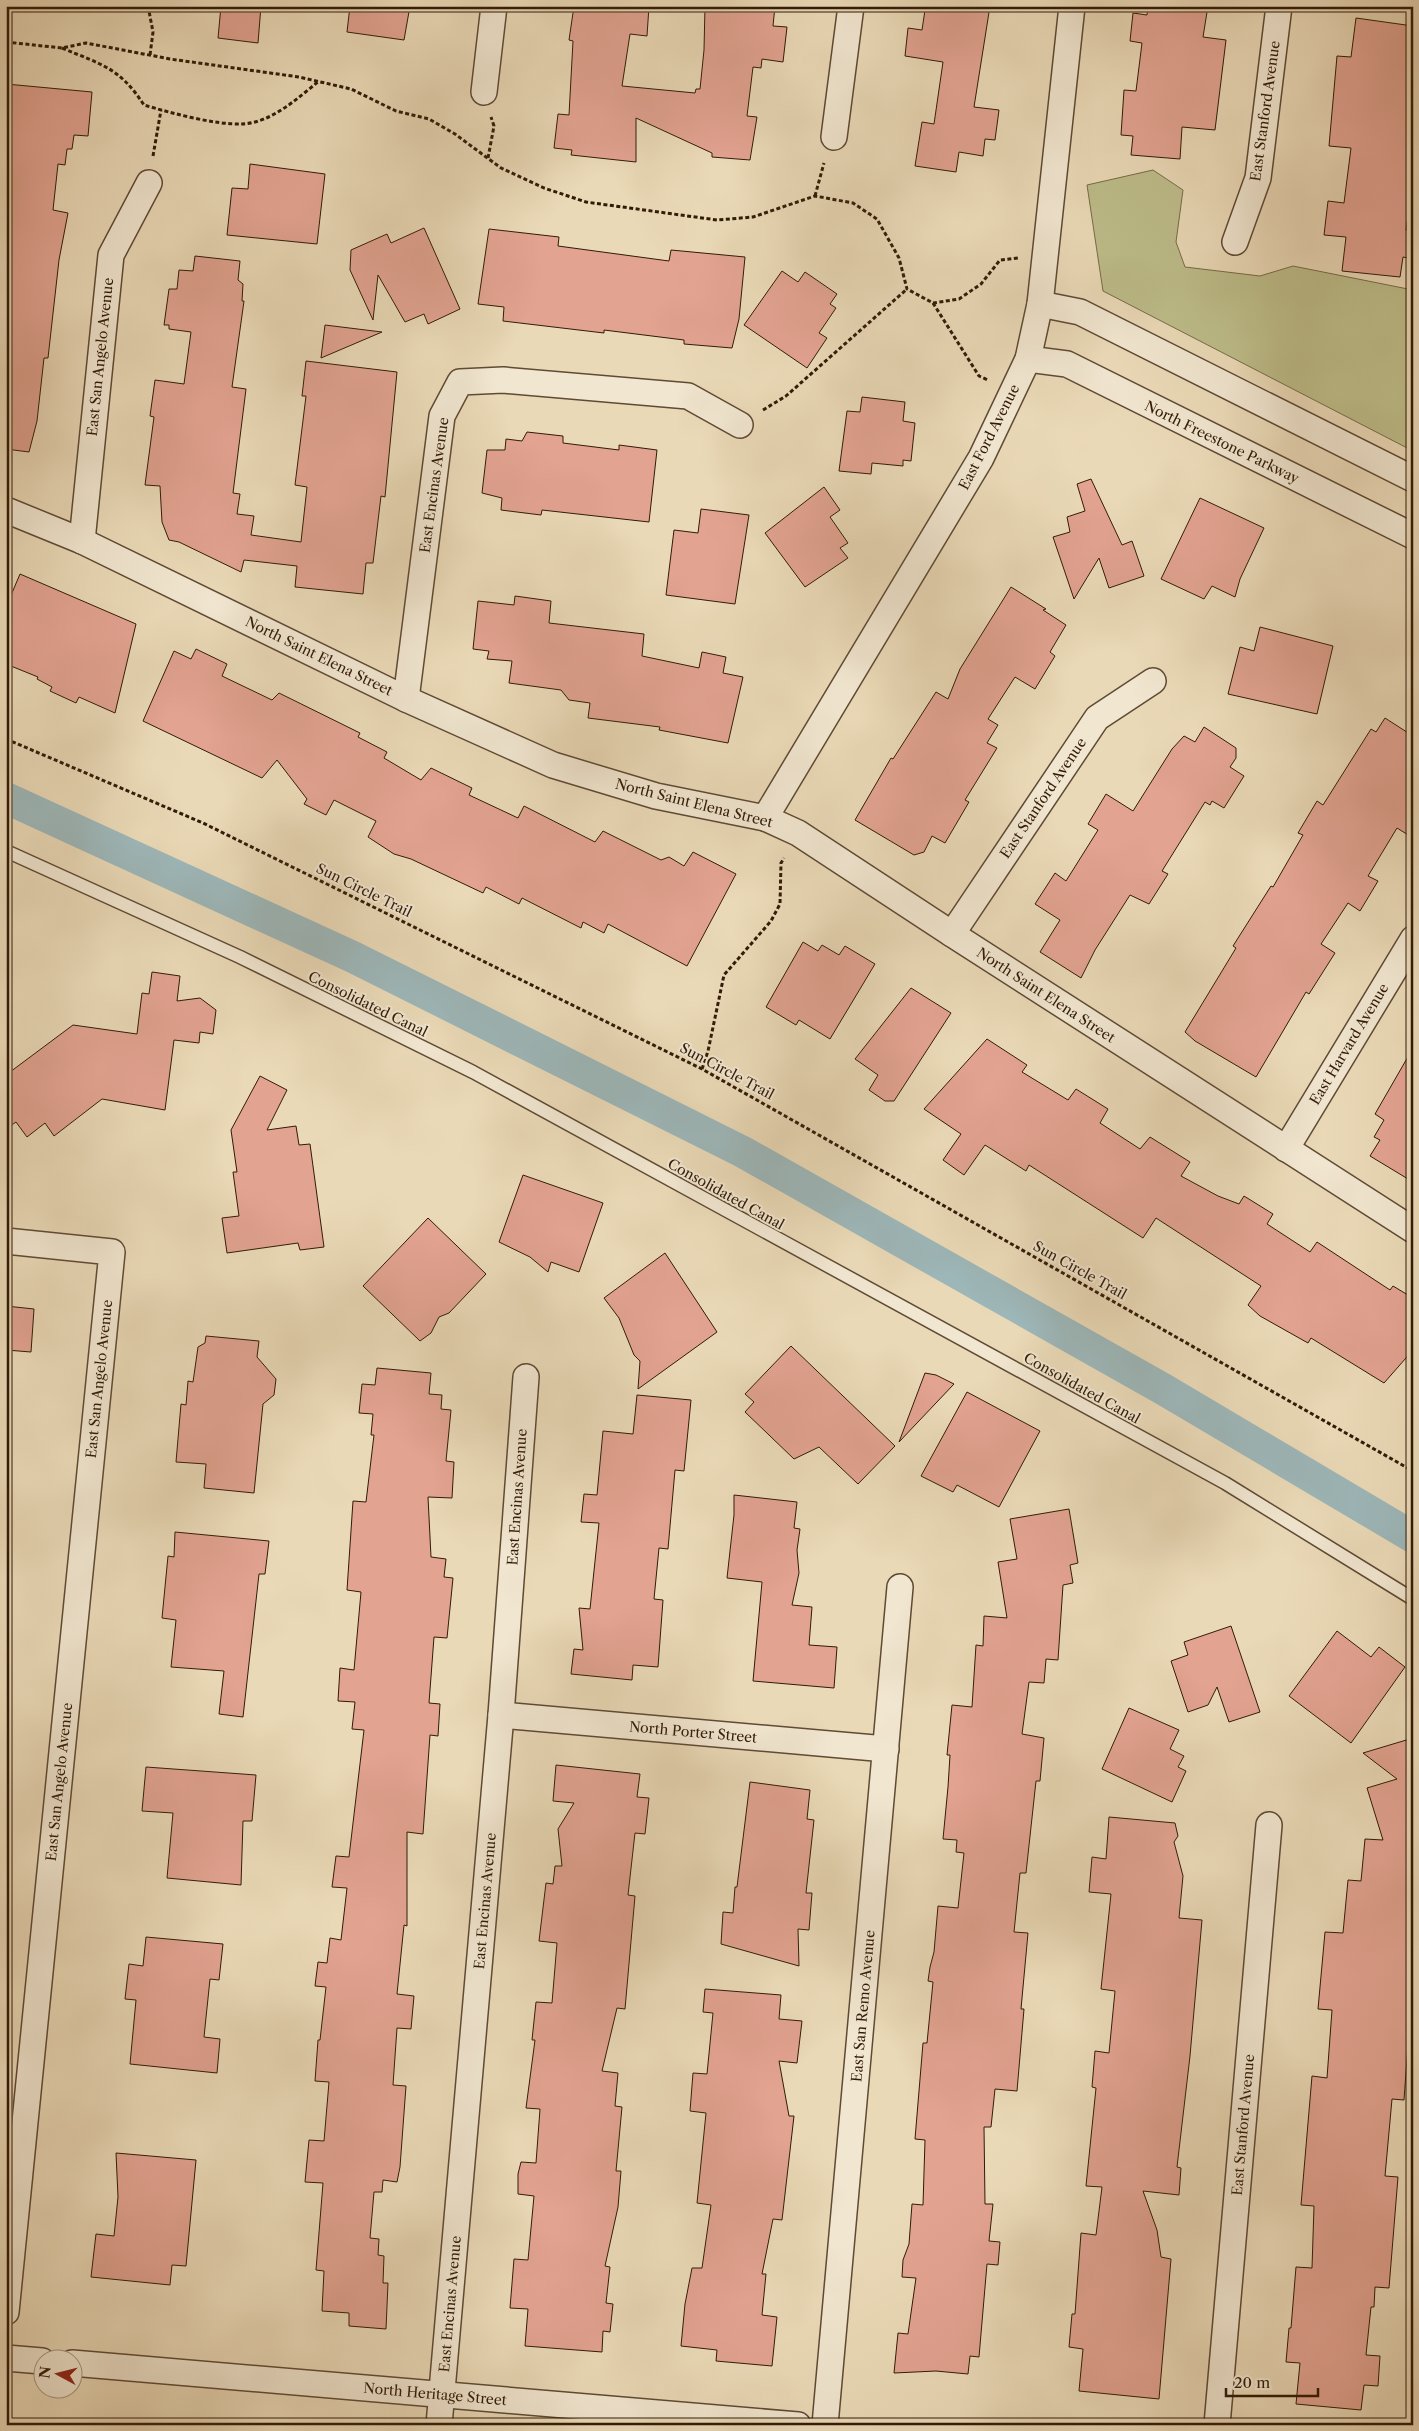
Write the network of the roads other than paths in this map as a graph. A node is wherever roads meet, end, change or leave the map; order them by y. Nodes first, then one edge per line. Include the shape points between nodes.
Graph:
1 (494, 6) edge
2 (851, 6) edge
3 (1072, 6) edge
4 (1279, 6) edge
5 (484, 92) road end
6 (834, 136) road end
7 (149, 183) road end
8 (1235, 242) dead end
9 (1040, 304) junction
10 (1028, 359) junction
11 (740, 425) road end
12 (1413, 479) edge
13 (6, 510) edge
14 (1413, 536) edge
15 (82, 541) junction
16 (1153, 681) dead end
17 (406, 699) junction
18 (765, 818) junction
19 (6, 851) edge
20 (952, 934) junction
21 (1413, 939) edge
22 (1286, 1149) junction
23 (1413, 1230) edge
24 (6, 1241) edge
25 (526, 1377) dead end
26 (900, 1587) dead end
27 (1413, 1599) edge
28 (501, 1714) junction
29 (886, 1749) junction
30 (1269, 1825) dead end
31 (6, 2312) edge
32 (6, 2358) edge
33 (32, 2360) edge
34 (82, 2365) edge
35 (442, 2395) junction
36 (439, 2425) edge
37 (798, 2425) edge
38 (825, 2425) edge
39 (1217, 2425) edge

1 - 5 street
2 - 6 street
3 - 9 street, East Ford Avenue
4 - 8 street, East Stanford Avenue via 1258,178
7 - 15 street, East San Angelo Avenue via 111,255
9 - 10 street, East Ford Avenue
9 - 12 street via 1080,312
10 - 14 street, North Freestone Parkway via 1067,364
10 - 18 street, East Ford Avenue via 981,458
11 - 17 street, East Encinas Avenue via 688,396 502,380 460,382 442,416
13 - 15 street, North Saint Elena Street
15 - 17 street, North Saint Elena Street
16 - 20 street, East Stanford Avenue via 1097,718
17 - 18 street, North Saint Elena Street via 553,765 656,796
18 - 20 street, North Saint Elena Street via 798,832
19 - 27 lane, Consolidated Canal via 240,957 473,1072 1225,1484
20 - 22 street, North Saint Elena Street
21 - 22 street, East Harvard Avenue
22 - 23 street, North Saint Elena Street
24 - 31 street, East San Angelo Avenue via 112,1252
25 - 28 street, East Encinas Avenue
26 - 29 street, East San Remo Avenue
28 - 29 street, North Porter Street
28 - 35 street, East Encinas Avenue
29 - 38 street, East San Remo Avenue
30 - 39 street, East Stanford Avenue
32 - 33 street
34 - 35 street, North Heritage Street
35 - 36 street, East Encinas Avenue
35 - 37 street, North Heritage Street

